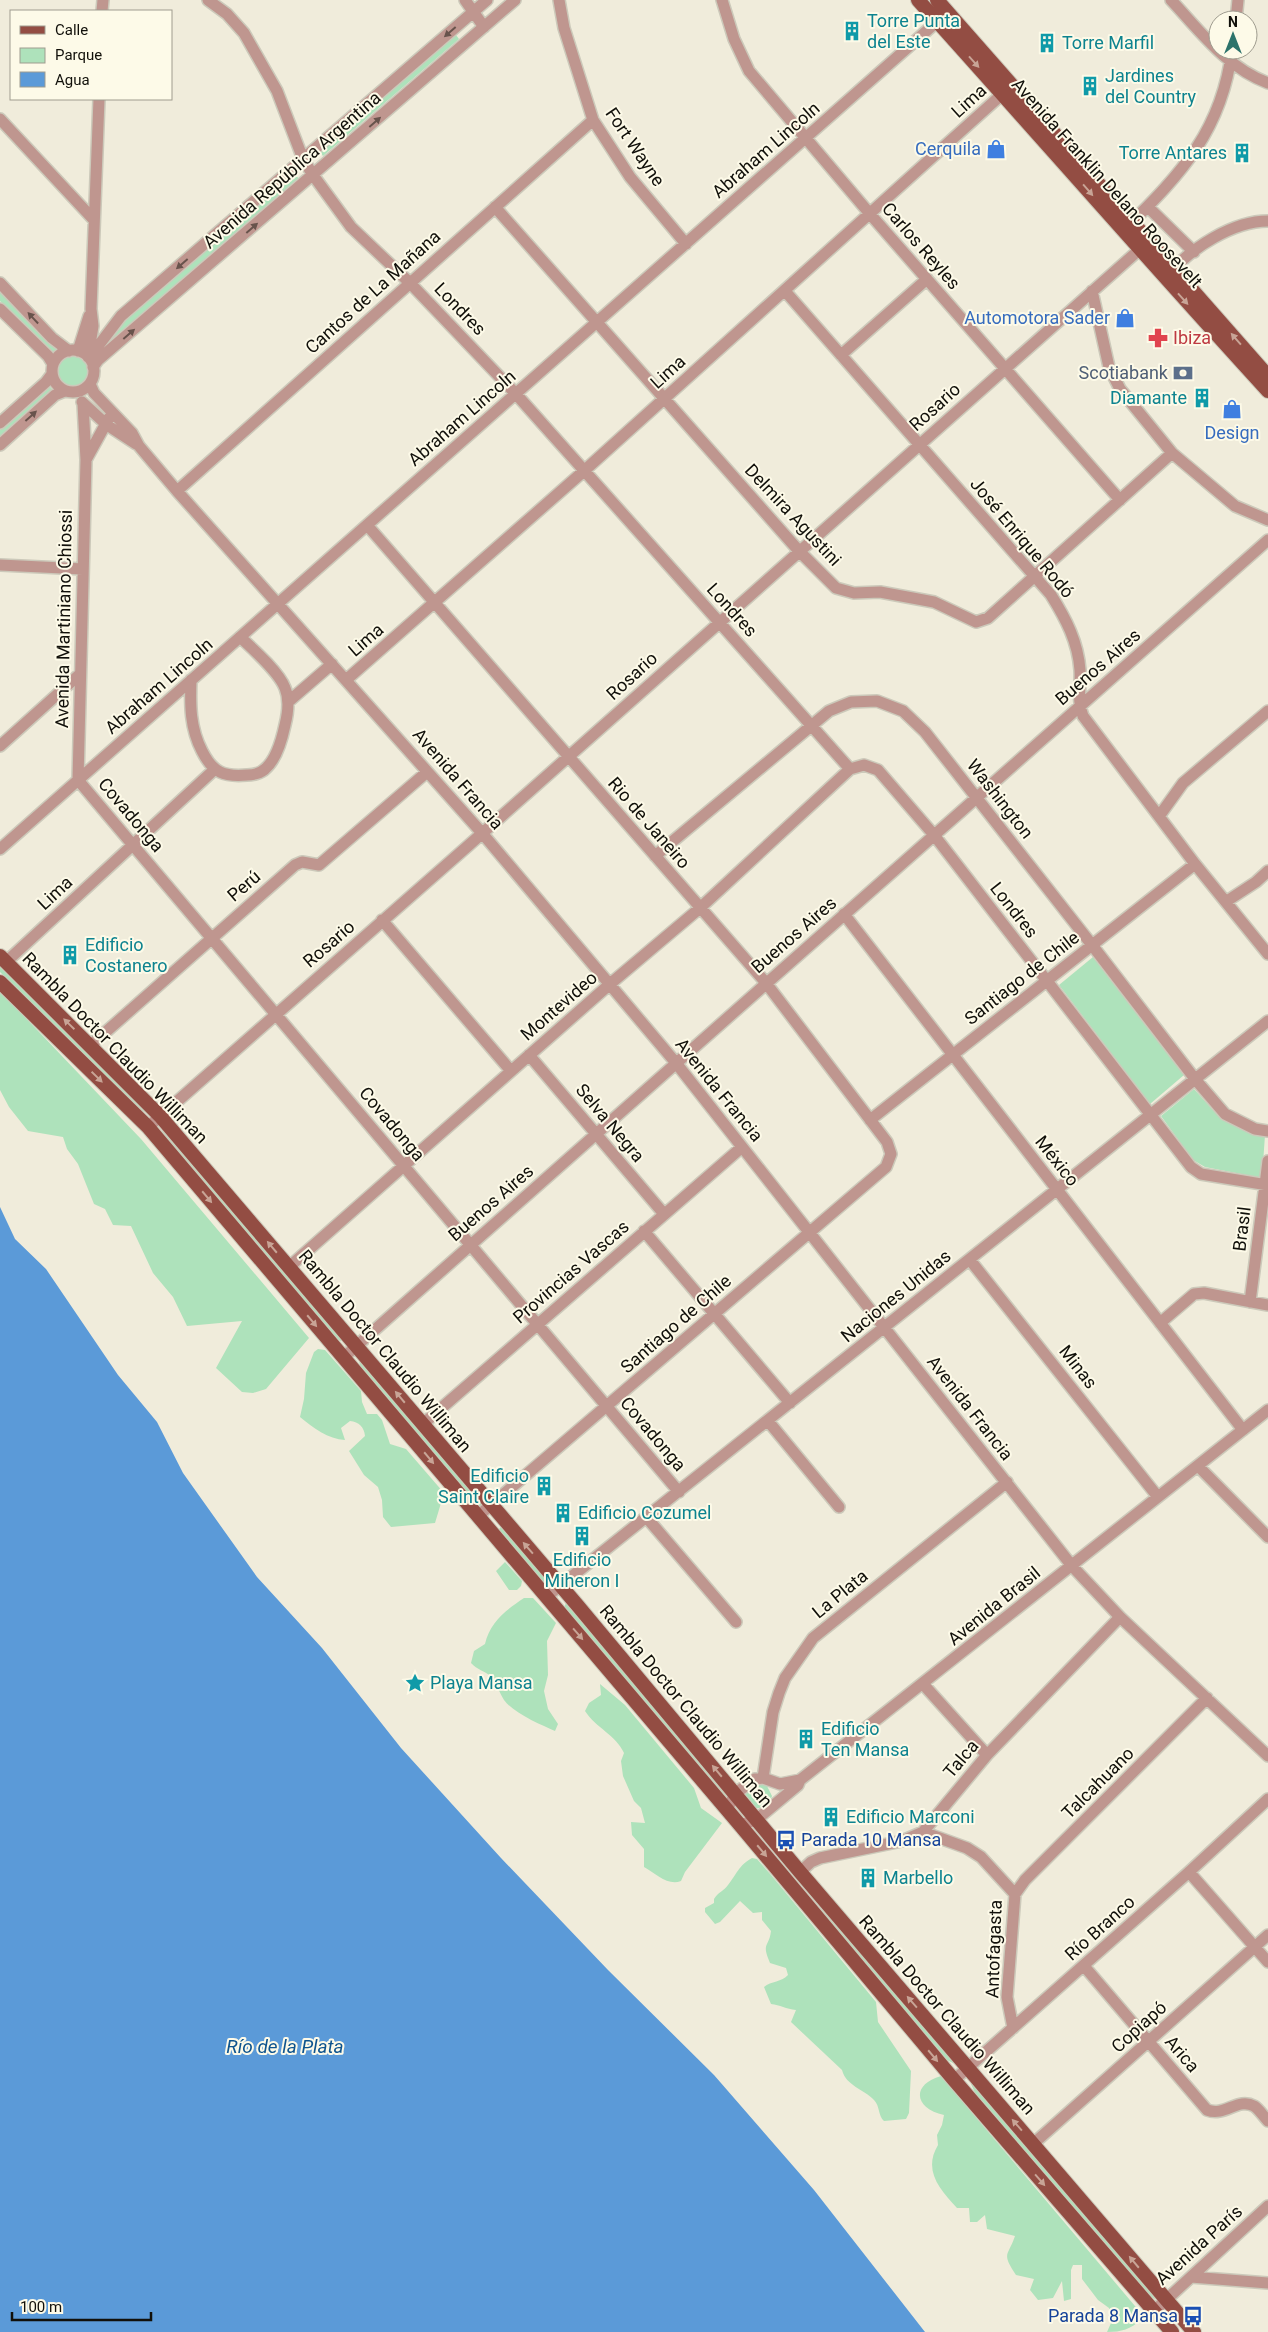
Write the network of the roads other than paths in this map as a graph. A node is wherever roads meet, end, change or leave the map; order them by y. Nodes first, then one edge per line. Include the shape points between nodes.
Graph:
1 (208, 0) edge
2 (465, 0) edge
3 (487, 0) edge
4 (515, 0) edge
5 (560, 0) edge
6 (722, 0) edge
7 (918, 0) edge
8 (937, 0) edge
9 (1171, 0) edge
10 (472, 13) junction
11 (943, 17) junction
12 (484, 27) junction
13 (1231, 60) edge
14 (1230, 64) junction
15 (1268, 83) edge
16 (1007, 90) junction
17 (99, 100) edge
18 (0, 119) edge
19 (593, 120) junction
20 (805, 139) junction
21 (303, 159) junction
22 (313, 175) junction
23 (495, 207) junction
24 (1148, 207) junction
25 (870, 214) junction
26 (94, 220) junction
27 (1268, 221) edge
28 (1127, 226) junction
29 (686, 244) junction
30 (1139, 250) junction
31 (1194, 252) junction
32 (1169, 274) junction
33 (927, 279) junction
34 (0, 283) edge
35 (410, 283) junction
36 (784, 291) junction
37 (1092, 291) junction
38 (0, 309) edge
39 (597, 322) junction
40 (841, 355) junction
41 (83, 357) junction
42 (1005, 368) junction
43 (52, 369) junction
44 (1268, 376) edge
45 (90, 384) junction
46 (1268, 391) edge
47 (69, 392) junction
48 (516, 394) junction
49 (664, 399) junction
50 (83, 404) junction
51 (109, 410) junction
52 (0, 422) edge
53 (107, 425) junction
54 (920, 444) junction
55 (0, 445) edge
56 (139, 446) junction
57 (1172, 453) junction
58 (86, 460) junction
59 (585, 470) junction
60 (177, 491) junction
61 (1120, 500) junction
62 (1268, 520) edge
63 (367, 525) junction
64 (1268, 540) edge
65 (799, 552) junction
66 (0, 564) edge
67 (83, 569) junction
68 (1035, 576) junction
69 (278, 603) junction
70 (435, 604) junction
71 (720, 622) junction
72 (240, 637) junction
73 (332, 664) junction
74 (80, 674) junction
75 (191, 680) junction
76 (346, 680) junction
77 (288, 702) junction
78 (1079, 706) junction
79 (1268, 711) edge
80 (812, 726) junction
81 (0, 746) edge
82 (568, 757) junction
83 (850, 768) junction
84 (216, 770) junction
85 (427, 772) junction
86 (78, 780) junction
87 (976, 798) junction
88 (1160, 815) junction
89 (482, 833) junction
90 (934, 835) junction
91 (133, 845) junction
92 (0, 849) edge
93 (655, 856) junction
94 (1195, 864) junction
95 (1268, 871) edge
96 (1227, 901) junction
97 (700, 908) junction
98 (844, 914) junction
99 (382, 920) junction
100 (212, 938) junction
101 (1092, 945) junction
102 (1268, 954) edge
103 (3, 959) edge
104 (1046, 981) junction
105 (0, 982) edge
106 (766, 983) junction
107 (610, 984) junction
108 (276, 1013) junction
109 (1268, 1021) edge
110 (91, 1045) junction
111 (529, 1055) junction
112 (953, 1055) junction
113 (676, 1062) junction
114 (511, 1071) junction
115 (1195, 1080) junction
116 (1150, 1115) junction
117 (160, 1116) junction
118 (870, 1120) junction
119 (148, 1127) junction
120 (1268, 1131) edge
121 (596, 1134) junction
122 (742, 1147) junction
123 (891, 1154) joint
124 (1268, 1161) edge
125 (404, 1166) junction
126 (1266, 1185) edge
127 (1057, 1190) junction
128 (664, 1214) junction
129 (644, 1232) junction
130 (810, 1232) junction
131 (471, 1244) junction
132 (970, 1260) junction
133 (289, 1267) junction
134 (1250, 1302) junction
135 (1268, 1305) edge
136 (715, 1314) junction
137 (1160, 1323) junction
138 (538, 1324) junction
139 (885, 1327) junction
140 (356, 1346) junction
141 (344, 1357) junction
142 (790, 1403) junction
143 (607, 1406) junction
144 (1268, 1410) edge
145 (768, 1421) junction
146 (423, 1424) junction
147 (1243, 1430) junction
148 (1198, 1466) junction
149 (1007, 1482) junction
150 (679, 1492) junction
151 (1158, 1497) junction
152 (491, 1505) junction
153 (839, 1508) dead end
154 (478, 1516) junction
155 (647, 1518) junction
156 (1268, 1537) edge
157 (1072, 1566) junction
158 (560, 1585) junction
159 (546, 1597) junction
160 (1120, 1617) junction
161 (736, 1622) dead end
162 (923, 1684) junction
163 (1207, 1698) junction
164 (987, 1755) junction
165 (1268, 1756) edge
166 (769, 1780) junction
167 (800, 1780) junction
168 (736, 1793) junction
169 (1268, 1799) edge
170 (778, 1801) junction
171 (727, 1809) junction
172 (756, 1820) junction
173 (740, 1825) junction
174 (923, 1832) junction
175 (800, 1872) junction
176 (1189, 1872) junction
177 (1015, 1894) junction
178 (1268, 1935) edge
179 (1255, 1947) junction
180 (1268, 1962) edge
181 (1084, 1966) junction
182 (1013, 2028) junction
183 (1149, 2042) junction
184 (968, 2068) junction
185 (954, 2080) junction
186 (1268, 2121) edge
187 (1033, 2144) junction
188 (1268, 2206) edge
189 (1191, 2277) junction
190 (1268, 2283) edge
191 (1166, 2300) junction
192 (1154, 2311) junction
193 (1172, 2332) edge
194 (1194, 2332) edge

1 - 21 street, Londres via 227,14 244,33 277,91
2 - 10 street
3 - 10 street, Avenida República Argentina
4 - 12 street, Avenida República Argentina
5 - 19 street, Fort Wayne via 564,28
6 - 20 street, Carlos Reyles via 734,39 750,71
7 - 11 main road, Avenida Franklin Delano Roosevelt
8 - 11 main road, Avenida Franklin Delano Roosevelt
9 - 14 street
10 - 12 street
10 -> 21 street, Avenida República Argentina
11 - 16 main road, Avenida Franklin Delano Roosevelt
11 - 20 street, Abraham Lincoln
22 -> 12 street, Avenida República Argentina
13 - 14 street
14 - 15 street
14 - 24 street via 1226,90 1212,122 1190,159
16 - 25 street, Lima
16 - 28 main road, Avenida Franklin Delano Roosevelt
17 - 26 street
18 - 26 street
19 - 23 street, Cantos de La Mañana
19 - 29 street, Fort Wayne via 630,176
20 - 25 street, Carlos Reyles
20 - 29 street, Abraham Lincoln
21 - 22 street, Londres
21 -> 41 street, Avenida República Argentina via 121,316
22 - 35 street, Londres via 351,227
41 -> 22 street, Avenida República Argentina via 98,360
23 - 35 street, Cantos de La Mañana
23 - 39 street, Delmira Agustini
24 - 28 street
24 - 31 street
25 - 33 street, Carlos Reyles
25 - 36 street, Lima
26 - 41 street via 91,309
27 - 31 street via 1232,227
28 - 30 main road, Avenida Franklin Delano Roosevelt
28 - 32 main road, Avenida Franklin Delano Roosevelt
29 - 39 street, Abraham Lincoln
30 - 32 main road, Avenida Franklin Delano Roosevelt
30 - 37 street, Rosario
31 - 32 street
44 -> 32 main road, Avenida Franklin Delano Roosevelt
32 -> 46 main road, Avenida Franklin Delano Roosevelt
33 - 40 street
33 - 42 street, Carlos Reyles
41 -> 34 street via 52,338
35 - 48 street, Londres
35 - 60 street, Cantos de La Mañana
36 - 40 street, José Enrique Rodó
36 - 49 street, Lima
37 - 42 street, Rosario
37 - 57 street via 1107,360 1120,389
38 - 43 street via 42,350
39 - 48 street, Abraham Lincoln
39 - 49 street, Delmira Agustini
40 - 54 street, José Enrique Rodó
41 - 43 street via 60,355
41 - 45 street via 93,376
42 - 54 street, Rosario
42 - 61 street, Carlos Reyles
43 - 47 street via 56,384
43 - 52 street via 46,382
45 - 47 street via 83,390
45 - 51 street, Avenida Francia
47 - 50 street, Avenida Francia
55 -> 47 street via 55,395
48 - 59 street, Londres
48 - 63 street, Abraham Lincoln
49 - 59 street, Lima
49 - 65 street, Delmira Agustini
50 - 53 street, Avenida Francia
50 - 58 street, Avenida Martiniano Chiossi
51 - 53 street, Avenida Martiniano Chiossi
51 - 56 street, Avenida Francia via 132,433
53 - 56 street, Avenida Francia
53 - 58 street, Avenida Martiniano Chiossi
54 - 65 street, Rosario
54 - 68 street, José Enrique Rodó
56 - 60 street, Avenida Francia
57 - 61 street, Delmira Agustini
57 - 62 street via 1236,506
58 - 67 street, Avenida Martiniano Chiossi
59 - 70 street, Lima
59 - 71 street, Londres
60 - 69 street, Avenida Francia
61 - 68 street, Delmira Agustini
63 - 69 street, Abraham Lincoln
63 - 70 street, Rio de Janeiro
64 - 78 street, Buenos Aires
65 - 68 street, Delmira Agustini via 836,588 934,602 976,622 988,618
65 - 71 street, Rosario
66 - 67 street
67 - 74 street, Avenida Martiniano Chiossi
68 - 78 street, José Enrique Rodó via 1068,622 1078,653
69 - 72 street, Abraham Lincoln
69 - 73 street, Avenida Francia
70 - 76 street, Lima
70 - 82 street, Rio de Janeiro
71 - 80 street, Londres
71 - 82 street, Rosario
72 - 75 street, Abraham Lincoln
72 - 77 street via 265,661 285,687
73 - 76 street, Avenida Francia
73 - 77 street, Lima
74 - 81 street
74 - 86 street, Avenida Martiniano Chiossi
75 - 84 street via 191,722 202,751
75 - 86 street, Abraham Lincoln
76 - 85 street, Avenida Francia
77 - 84 street via 283,736 272,761 264,770 253,775 229,777
78 - 87 street, Buenos Aires
78 - 88 street via 1083,716
79 - 88 street via 1183,783
80 - 83 street, Londres
80 - 87 street, Washington via 829,711 851,702 877,702 903,711 924,732
80 - 93 street, Washington
82 - 89 street, Rosario
82 - 93 street, Rio de Janeiro
83 - 90 street, Londres via 864,765 878,770
83 - 97 street, Montevideo
84 - 91 street, Lima
85 - 89 street, Avenida Francia
85 - 100 street, Perú via 319,865 302,862 295,865
86 - 91 street, Covadonga
86 - 92 street, Abraham Lincoln
87 - 90 street, Buenos Aires
87 - 101 street, Washington
88 - 94 street
89 - 99 street, Rosario
89 - 107 street, Avenida Francia
90 - 98 street, Buenos Aires
90 - 104 street, Londres
91 - 100 street, Covadonga
91 - 103 street, Lima
93 - 97 street, Rio de Janeiro
94 - 96 street
94 - 101 street, Santiago de Chile
95 - 96 street
96 - 102 street
97 - 106 street, Rio de Janeiro
97 - 107 street, Montevideo
98 - 106 street, Buenos Aires
98 - 112 street, México
99 - 108 street, Rosario
99 - 114 street
100 - 108 street, Covadonga
100 - 110 street, Perú
101 - 104 street, Santiago de Chile
101 - 115 street, Washington
110 -> 103 main road, Rambla Doctor Claudio Williman
104 - 112 street, Santiago de Chile
104 - 116 street, Londres
105 -> 119 main road, Rambla Doctor Claudio Williman
106 - 113 street, Buenos Aires
106 - 118 street, Rio de Janeiro
107 - 111 street, Montevideo
107 - 113 street, Avenida Francia
108 - 117 street, Rosario
108 - 125 street, Covadonga
109 - 115 street, Naciones Unidas
110 - 117 main road, Rambla Doctor Claudio Williman
111 - 114 street, Montevideo
111 - 121 street, Selva Negra
112 - 118 street, Santiago de Chile
112 - 127 street, México
113 - 121 street, Buenos Aires
113 - 122 street, Avenida Francia
114 - 125 street, Montevideo
115 - 116 street, Naciones Unidas
115 - 120 street, Washington via 1225,1114 1247,1126
116 - 126 street, Londres via 1191,1167 1202,1174
116 - 127 street, Naciones Unidas
117 - 119 street, Rosario
133 -> 117 main road, Rambla Doctor Claudio Williman
118 - 123 street, Rio de Janeiro via 887,1142
119 -> 141 main road, Rambla Doctor Claudio Williman
121 - 128 street, Selva Negra
121 - 131 street, Buenos Aires
122 - 128 street, Provincias Vascas
122 - 130 street, Avenida Francia
123 - 130 street, Santiago de Chile via 886,1167
124 - 126 street, Brasil
125 - 131 street, Covadonga
125 - 133 street, Montevideo
126 - 134 street, Brasil
127 - 132 street, Naciones Unidas
127 - 137 street, México
128 - 129 street, Provincias Vascas
129 - 136 street
129 - 138 street, Provincias Vascas
130 - 136 street, Santiago de Chile
130 - 139 street, Avenida Francia
131 - 138 street, Covadonga
131 - 140 street, Buenos Aires
132 - 139 street, Naciones Unidas
132 - 151 street, Minas
133 - 140 main road, Rambla Doctor Claudio Williman
134 - 135 street
134 - 137 street via 1194,1294
136 - 142 street
136 - 143 street, Santiago de Chile
137 - 147 street, México
138 - 143 street, Covadonga
138 - 146 street, Provincias Vascas
139 - 142 street, Naciones Unidas
139 - 149 street, Avenida Francia
140 - 141 street, Buenos Aires
146 -> 140 main road, Rambla Doctor Claudio Williman
141 -> 154 main road, Rambla Doctor Claudio Williman
142 - 145 street, Naciones Unidas
143 - 150 street, Covadonga
143 - 152 street, Santiago de Chile
144 - 147 street, Avenida Brasil
145 - 150 street, Naciones Unidas
145 - 153 street
146 - 152 main road, Rambla Doctor Claudio Williman
147 - 148 street, Avenida Brasil
148 - 151 street, Avenida Brasil
148 - 156 street
149 - 157 street, Avenida Francia
149 - 166 street, La Plata via 813,1638 785,1678 773,1712
150 - 155 street, Naciones Unidas
151 - 157 street, Avenida Brasil
152 - 154 street, Santiago de Chile
158 -> 152 main road, Rambla Doctor Claudio Williman
154 - 159 main road, Rambla Doctor Claudio Williman
155 - 158 street, Naciones Unidas
155 - 161 street
157 - 160 street, Avenida Francia
157 - 162 street, Avenida Brasil
158 - 159 street, Naciones Unidas
168 -> 158 main road, Rambla Doctor Claudio Williman
159 -> 171 main road, Rambla Doctor Claudio Williman
160 - 163 street, Avenida Francia
160 - 164 street, Talca
162 - 164 street
162 - 167 street, Avenida Brasil
163 - 165 street, Avenida Francia
163 - 177 street, Talcahuano via 1025,1880
164 - 174 street, Talca
166 - 167 street via 786,1784
166 - 168 street via 756,1779
166 - 170 street
167 - 170 street, Avenida Brasil
168 - 171 street
168 - 172 main road, Rambla Doctor Claudio Williman
169 - 176 street, Río Branco
170 - 172 street, Avenida Brasil
171 - 173 main road, Rambla Doctor Claudio Williman
172 - 173 street, Avenida Brasil
172 - 175 main road, Rambla Doctor Claudio Williman
173 -> 185 main road, Rambla Doctor Claudio Williman
174 - 175 street, Talca via 902,1841 820,1858
174 - 177 street, Antofagasta via 967,1848 981,1857
184 -> 175 main road, Rambla Doctor Claudio Williman
176 - 179 street
176 - 181 street, Río Branco
177 - 182 street, Antofagasta via 1007,1997
178 - 179 street, Copiapó
179 - 180 street
179 - 183 street, Copiapó
181 - 182 street, Río Branco
181 - 183 street, Arica
182 - 184 street, Río Branco
183 - 186 street, Arica via 1207,2110 1222,2112 1237,2104 1246,2104 1255,2106
183 - 187 street, Copiapó
184 - 185 street, Río Branco
187 -> 184 main road, Rambla Doctor Claudio Williman
185 -> 192 main road, Rambla Doctor Claudio Williman
191 -> 187 main road, Rambla Doctor Claudio Williman
188 - 189 street, Avenida París
189 - 190 street
189 - 191 street, Avenida París
191 - 192 street, Avenida París
191 - 194 main road, Rambla Doctor Claudio Williman
192 - 193 main road, Rambla Doctor Claudio Williman

